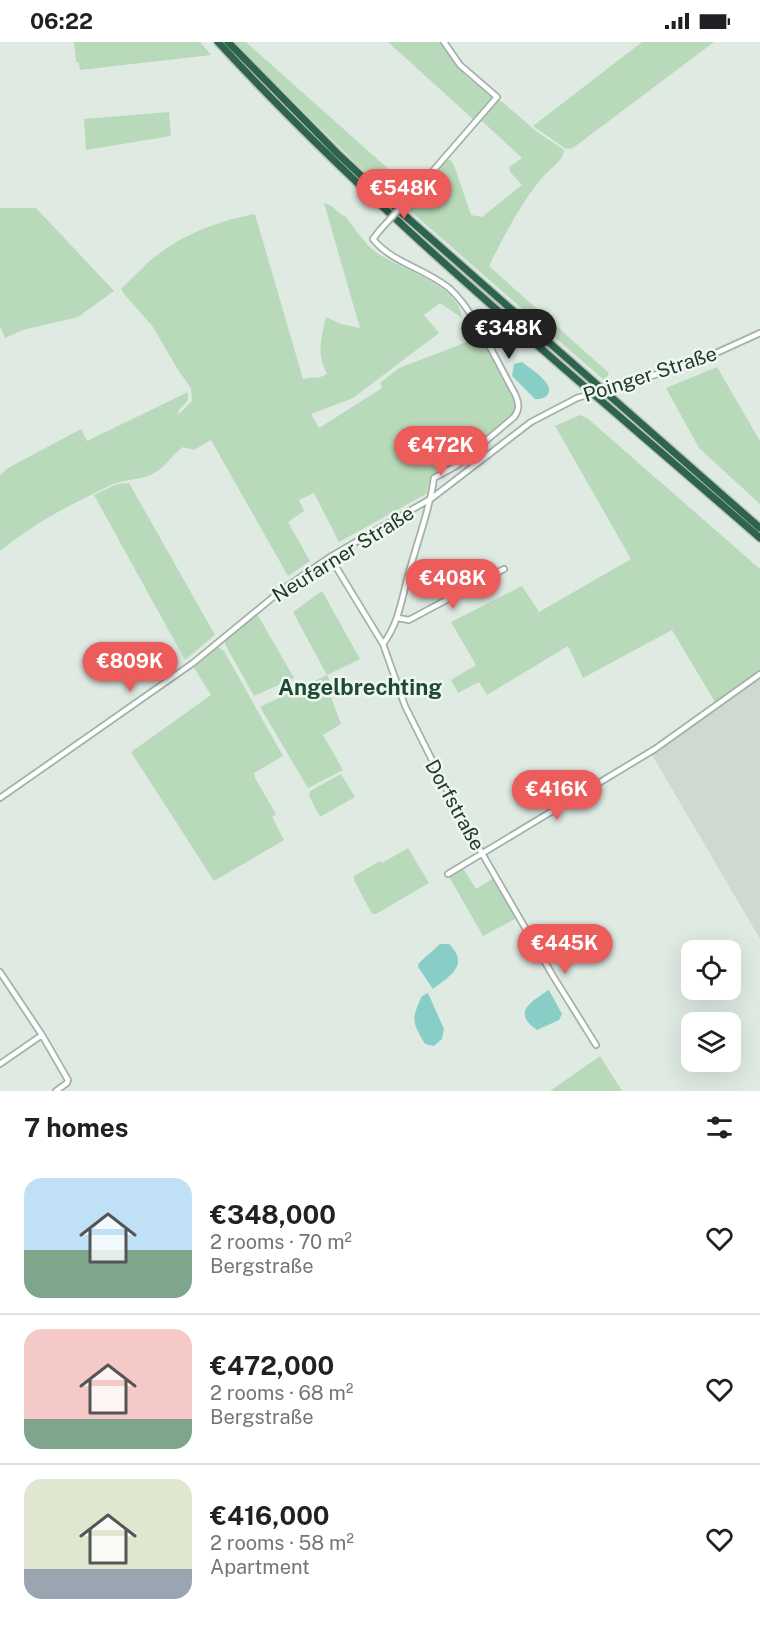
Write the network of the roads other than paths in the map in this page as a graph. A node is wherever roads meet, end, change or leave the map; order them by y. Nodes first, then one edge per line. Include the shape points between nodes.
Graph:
1 (218, 42) edge
2 (228, 42) edge
3 (444, 42) edge
4 (760, 333) edge
5 (575, 399) joint
6 (432, 498) junction
7 (760, 528) edge
8 (760, 538) edge
9 (330, 557) junction
10 (504, 569) dead end
11 (398, 618) junction
12 (383, 644) junction
13 (760, 674) edge
14 (0, 798) edge
15 (481, 853) junction
16 (448, 874) dead end
17 (0, 972) edge
18 (42, 1035) junction
19 (596, 1045) dead end
20 (0, 1064) edge
21 (56, 1091) edge

1 - 8 highway via 331,158 423,243
2 - 7 highway via 386,200
3 - 6 street, bridge via 460,65 497,97 373,239 380,248 450,289 462,303 519,404 514,417 456,466 434,478
4 - 5 street, Poinger Straße, bridge via 692,364
5 - 6 street, Neufarner Straße via 511,435
6 - 9 street, Neufarner Straße
6 - 11 street
9 - 12 street, Dorfstraße
9 - 14 street, Neufarner Straße via 283,589 193,663
10 - 11 street via 409,620
11 - 12 street
12 - 15 street, Dorfstraße via 417,732
13 - 15 street via 655,749
15 - 16 street
15 - 19 street, Dorfstraße
17 - 18 street
18 - 20 street
18 - 21 street via 68,1080

